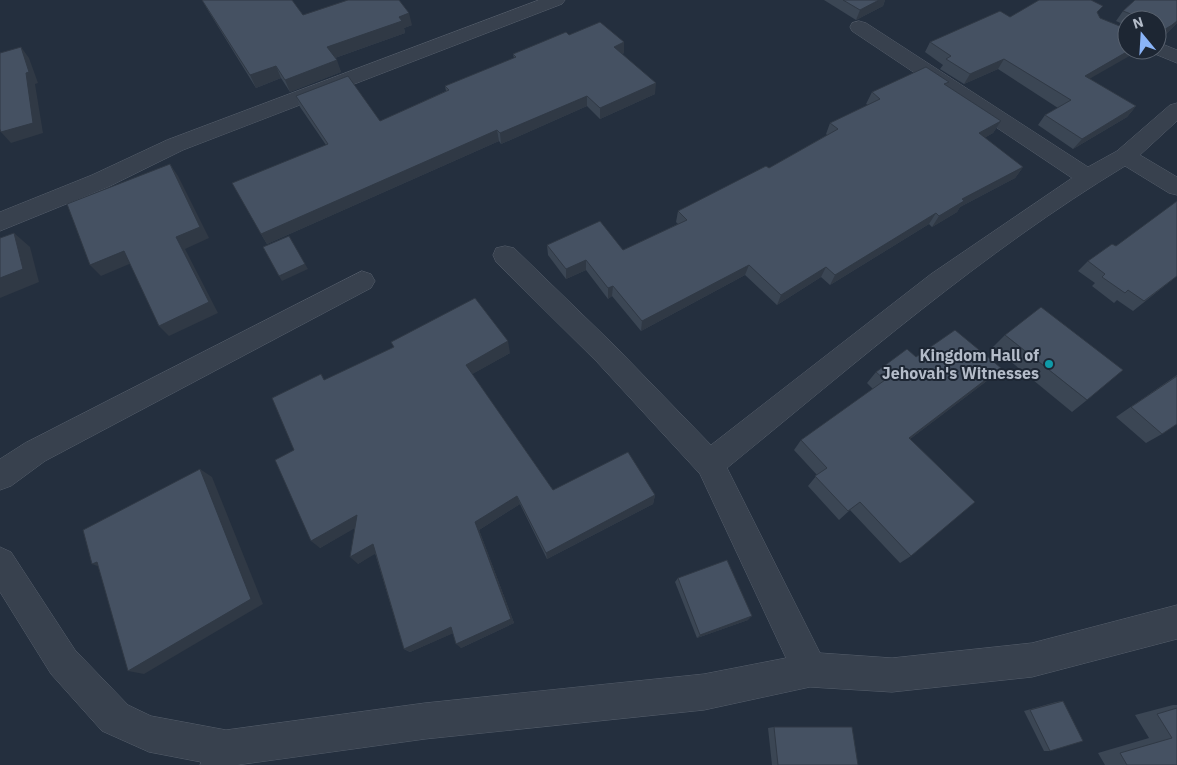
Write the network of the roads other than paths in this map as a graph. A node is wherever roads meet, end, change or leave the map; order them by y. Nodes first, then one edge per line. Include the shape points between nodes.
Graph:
1 (556, 0) edge
2 (859, 27) dead end
3 (1177, 110) edge
4 (1124, 156) junction
5 (1088, 178) junction
6 (1177, 187) edge
7 (0, 222) edge
8 (505, 255) dead end
9 (362, 281) dead end
10 (710, 464) junction
11 (0, 476) edge
12 (0, 563) edge
13 (1177, 622) edge
14 (810, 670) junction
15 (222, 756) edge

1 - 7 street via 175,145 100,181
2 - 5 street
3 - 4 street
4 - 5 street
4 - 6 street
5 - 10 street via 940,280
8 - 10 street via 606,354
9 - 11 street via 35,452
10 - 14 street
12 - 15 street via 63,662 115,718 149,734
13 - 14 street via 1032,660 892,675
14 - 15 street via 704,692 425,721

